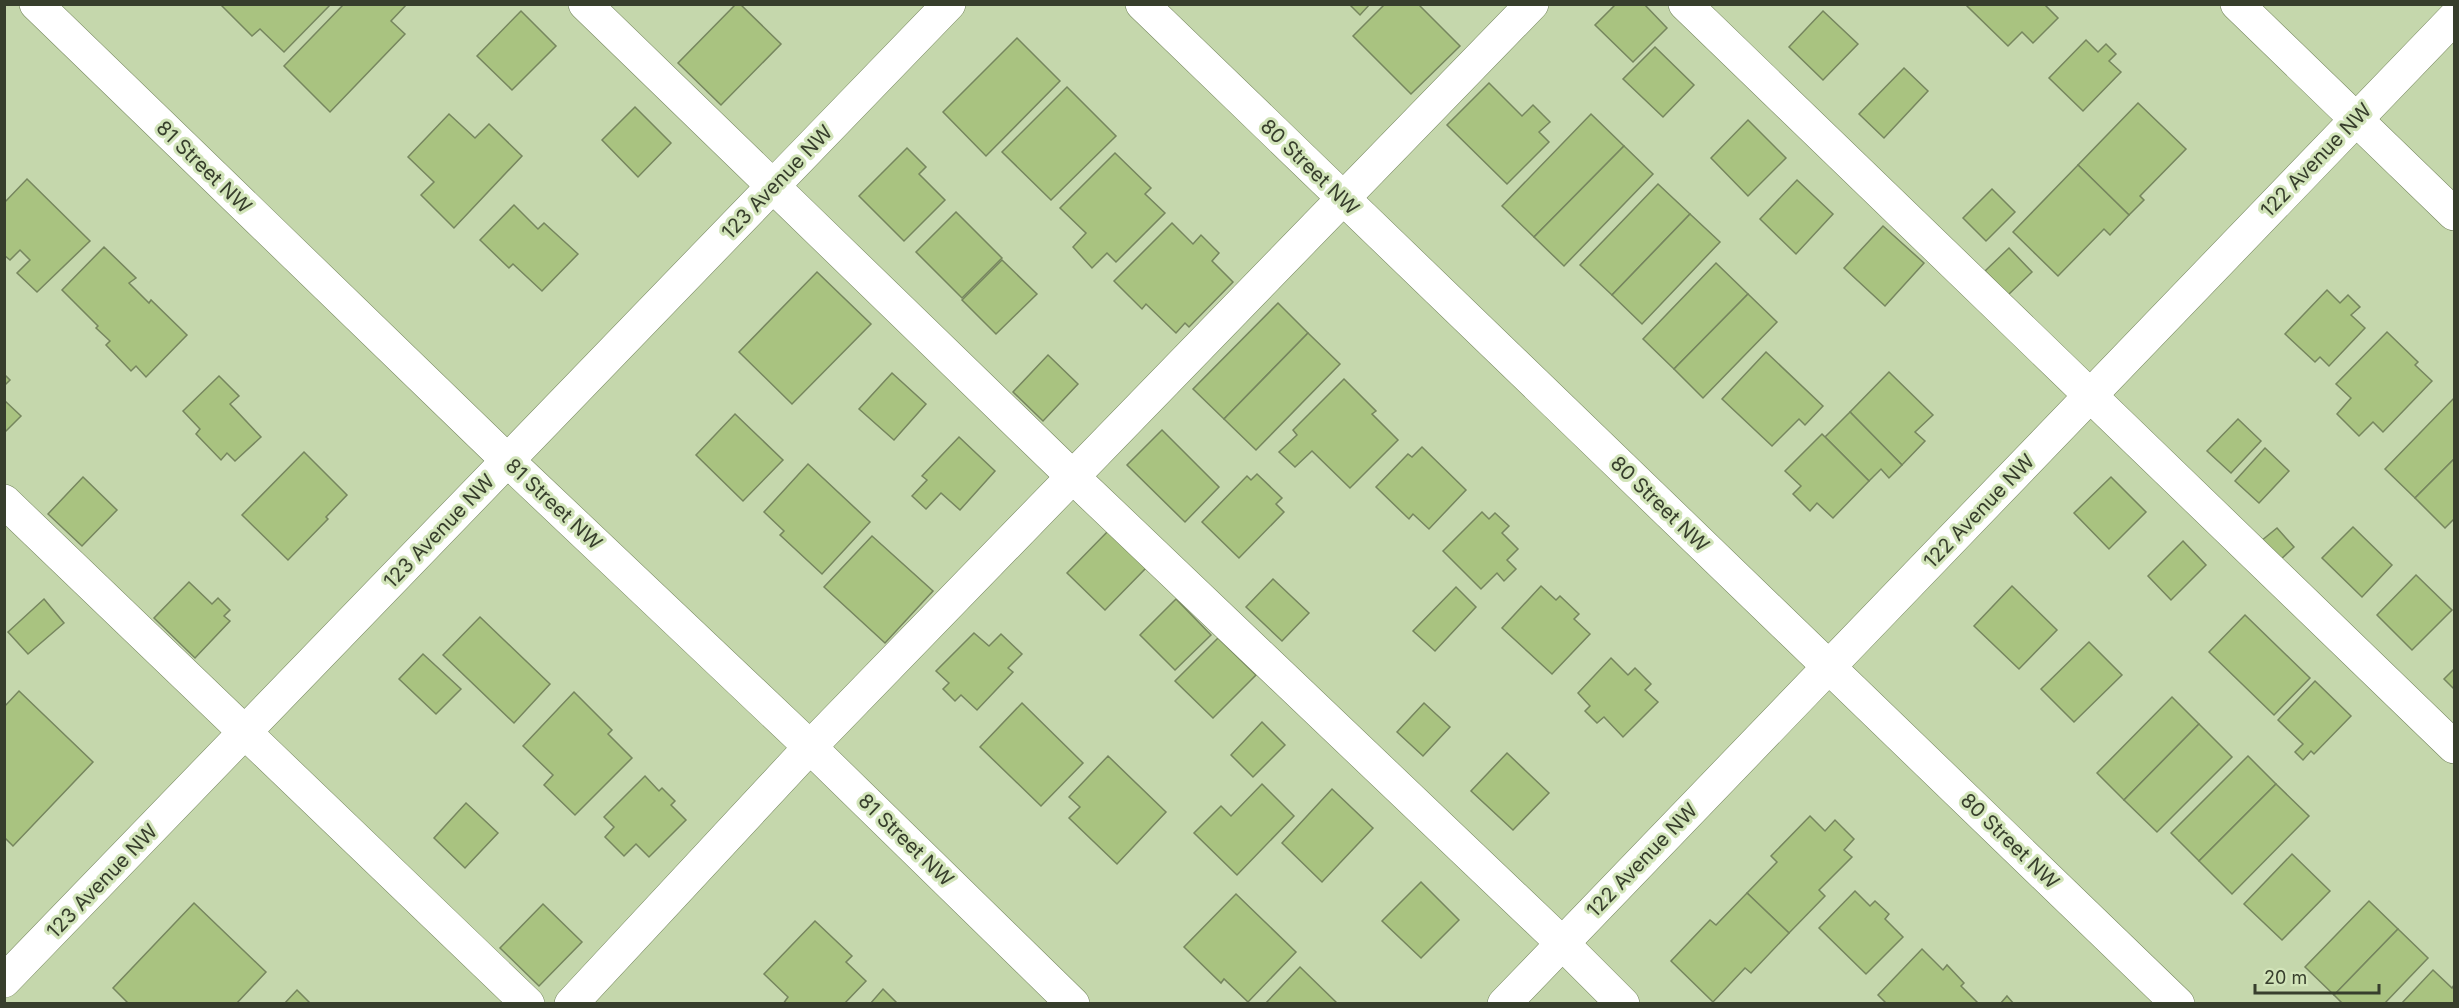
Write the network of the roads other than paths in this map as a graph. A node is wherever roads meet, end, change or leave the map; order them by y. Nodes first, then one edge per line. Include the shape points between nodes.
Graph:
1 (36, 4) edge
2 (585, 4) edge
3 (949, 4) edge
4 (1142, 4) edge
5 (1532, 4) edge
6 (1685, 4) edge
7 (2237, 4) edge
8 (2454, 18) edge
9 (2356, 119) junction
10 (774, 186) junction
11 (1344, 199) junction
12 (2454, 214) edge
13 (2090, 395) junction
14 (507, 460) junction
15 (1074, 478) junction
16 (4, 501) edge
17 (1829, 667) junction
18 (246, 733) junction
19 (810, 747) junction
20 (2454, 747) edge
21 (1563, 943) junction
22 (4, 981) edge
23 (528, 1004) edge
24 (572, 1004) edge
25 (1073, 1004) edge
26 (1504, 1004) edge
27 (1623, 1004) edge
28 (2178, 1004) edge

1 - 14 street, 81 Street NW
2 - 10 street
3 - 10 street, 123 Avenue NW
4 - 11 street, 80 Street NW
5 - 11 street
6 - 13 street
7 - 9 street
8 - 9 street, 122 Avenue NW
9 - 12 street
9 - 13 street, 122 Avenue NW
10 - 14 street, 123 Avenue NW
10 - 15 street
11 - 15 street
11 - 17 street, 80 Street NW
13 - 17 street, 122 Avenue NW
13 - 20 street
14 - 18 street, 123 Avenue NW
14 - 19 street, 81 Street NW
15 - 19 street
15 - 21 street
16 - 18 street
17 - 21 street, 122 Avenue NW
17 - 28 street, 80 Street NW
18 - 22 street, 123 Avenue NW
18 - 23 street
19 - 24 street
19 - 25 street, 81 Street NW
21 - 26 street, 122 Avenue NW
21 - 27 street

